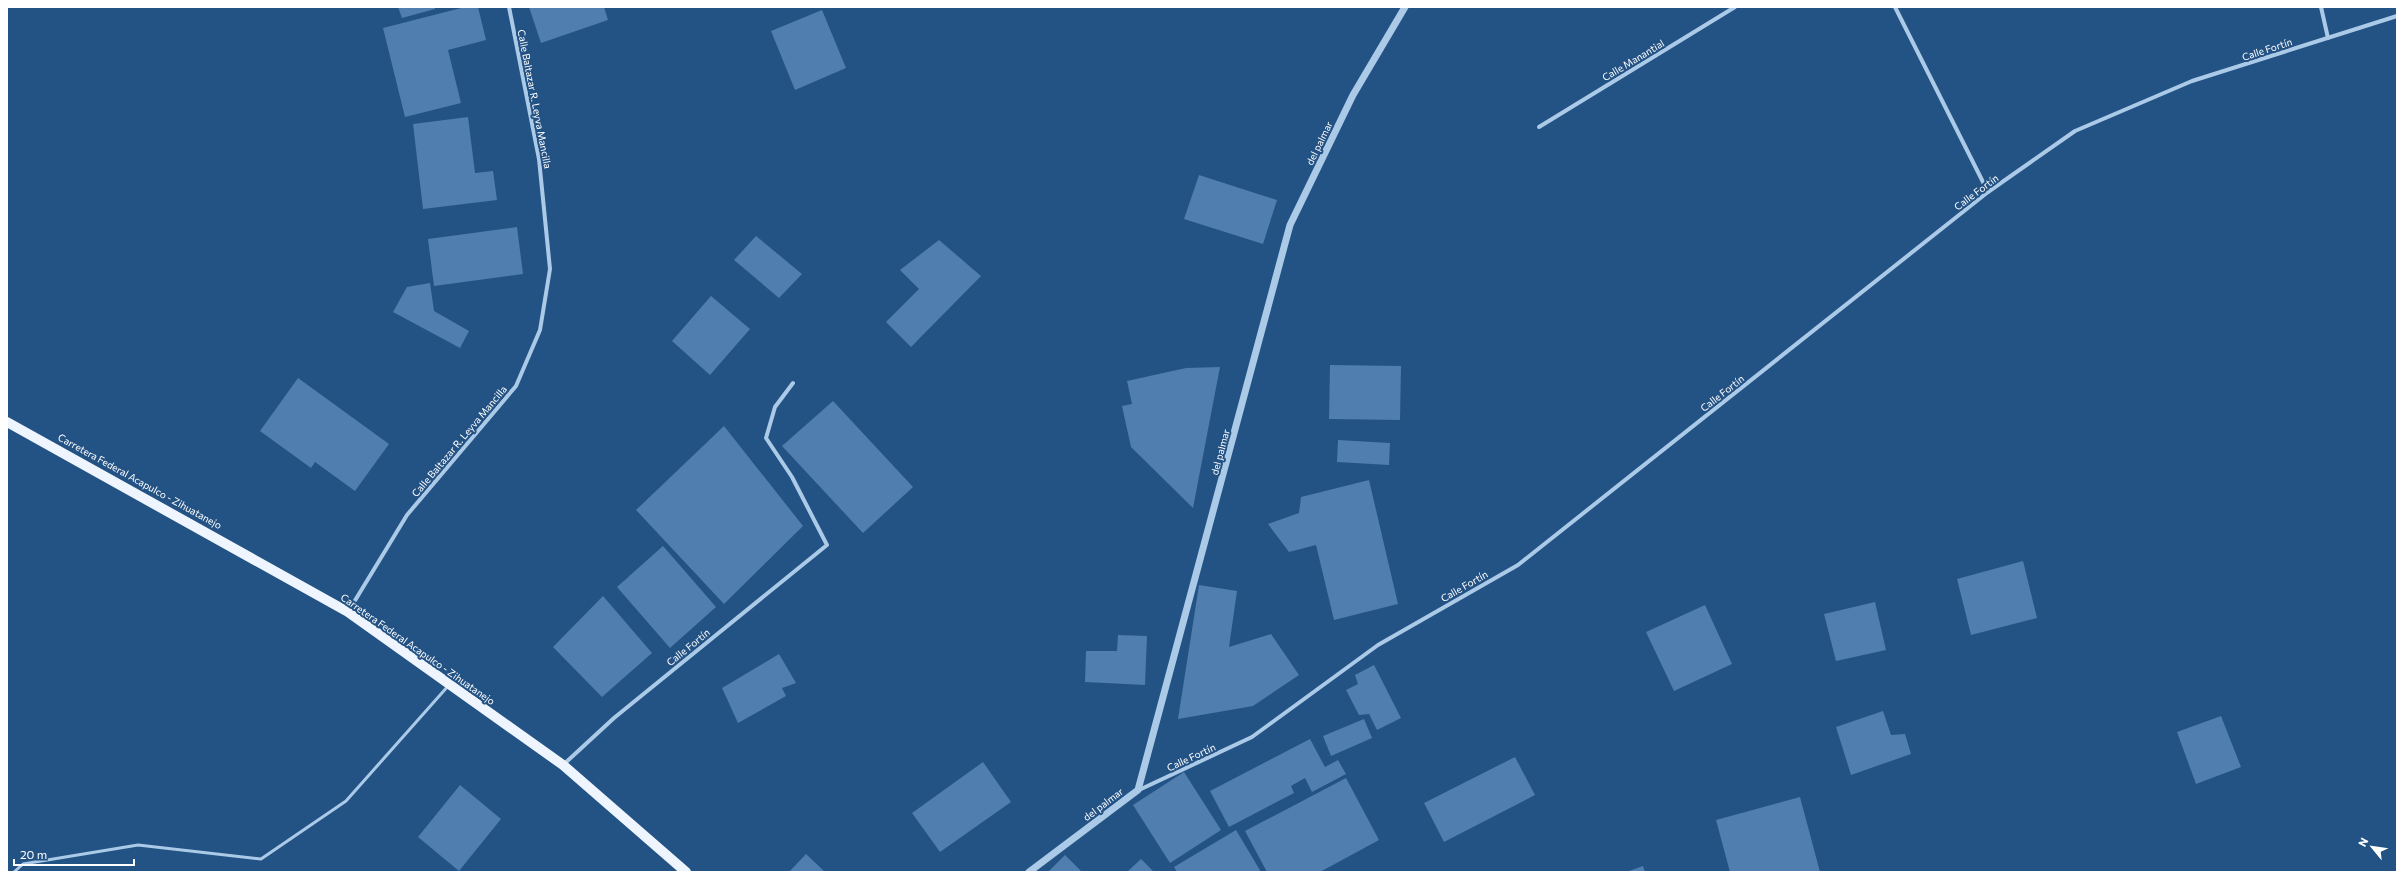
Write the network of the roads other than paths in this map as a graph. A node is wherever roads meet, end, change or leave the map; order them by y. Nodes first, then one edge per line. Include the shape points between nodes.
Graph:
1 (509, 7) edge
2 (1405, 7) edge
3 (1735, 7) edge
4 (1895, 7) edge
5 (2320, 7) edge
6 (2397, 16) edge
7 (2328, 38) junction
8 (1539, 127) dead end
9 (1988, 192) junction
10 (793, 383) dead end
11 (7, 422) edge
12 (348, 612) junction
13 (449, 685) junction
14 (563, 765) junction
15 (1138, 790) junction
16 (14, 872) edge
17 (686, 872) edge
18 (1029, 872) edge

1 - 12 street, Calle Baltazar R. Leyva Mancilla via 539,159 550,270 540,330 516,386 406,516
2 - 15 street, del palmar via 1353,95 1290,225
3 - 8 street, Calle Manantial
4 - 9 street
5 - 7 street
6 - 7 street, Calle Fortín
7 - 9 street, Calle Fortín via 2192,81 2075,131
9 - 15 street, Calle Fortín via 1518,565 1378,645 1252,737
10 - 14 street, Calle Fortín via 775,407 766,438 792,477 827,545 614,718
11 - 12 main road, Carretera Federal Acapulco - Zihuatanejo
12 - 13 main road, Carretera Federal Acapulco - Zihuatanejo
13 - 14 main road, Carretera Federal Acapulco - Zihuatanejo
13 - 16 lane via 346,801 261,859 138,845 23,864
14 - 17 main road, Carretera Federal Acapulco - Zihuatanejo
15 - 18 street, del palmar

